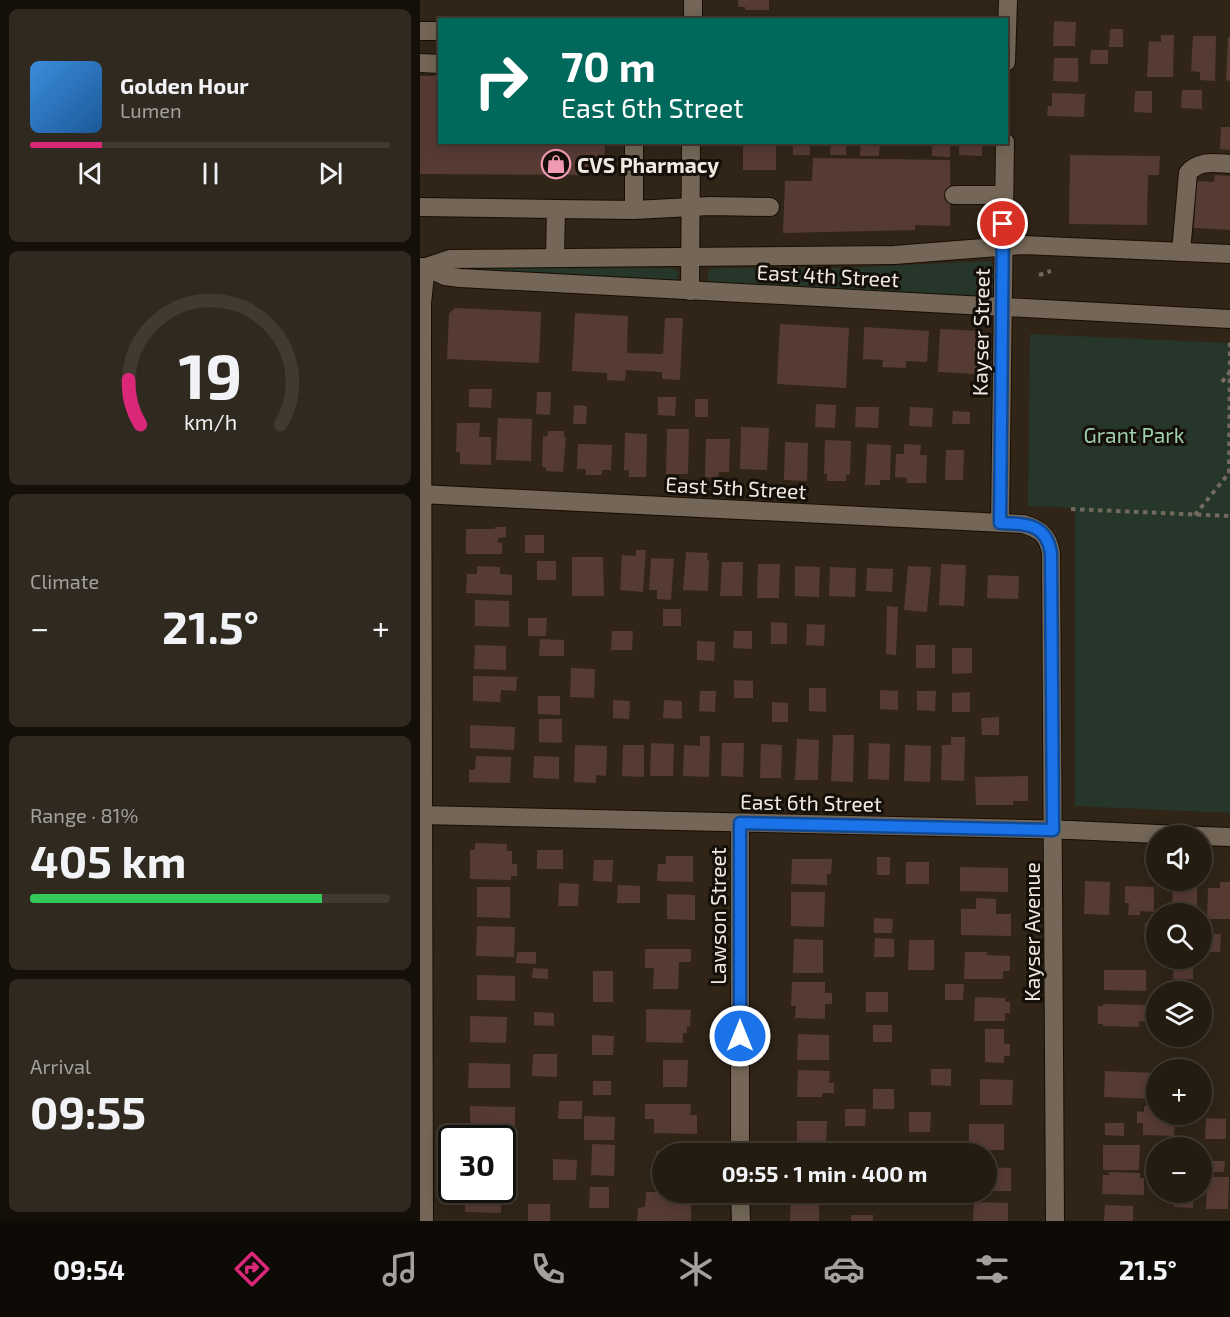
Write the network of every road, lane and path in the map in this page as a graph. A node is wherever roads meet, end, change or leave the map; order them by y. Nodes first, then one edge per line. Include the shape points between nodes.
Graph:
1 (693, 0) edge
2 (1008, 0) edge
3 (693, 18) edge
4 (1007, 18) edge
5 (420, 31) edge
6 (438, 31) edge
7 (420, 63) edge
8 (438, 64) edge
9 (634, 144) edge
10 (691, 144) edge
11 (1005, 144) edge
12 (1230, 164) edge
13 (954, 195) dead end
14 (1004, 195) junction
15 (420, 207) edge
16 (690, 207) junction
17 (770, 207) dead end
18 (556, 209) junction
19 (634, 210) junction
20 (1003, 247) junction
21 (1181, 252) junction
22 (1230, 254) edge
23 (691, 257) junction
24 (555, 258) junction
25 (423, 267) edge
26 (1051, 271) dead end
27 (1039, 274) dead end
28 (690, 291) junction
29 (1004, 307) junction
30 (1230, 319) edge
31 (1230, 340) edge
32 (421, 350) edge
33 (1230, 372) edge
34 (1222, 382) dead end
35 (1229, 430) edge
36 (421, 494) edge
37 (1071, 509) dead end
38 (1195, 515) junction
39 (1230, 516) edge
40 (1000, 523) junction
41 (1046, 536) joint
42 (422, 815) edge
43 (740, 823) junction
44 (1053, 830) junction
45 (1146, 834) edge
46 (1212, 836) edge
47 (1230, 837) edge
48 (422, 1100) edge
49 (740, 1143) edge
50 (741, 1203) edge
51 (424, 1221) edge
52 (741, 1221) edge
53 (1055, 1221) edge

1 - 3 street
2 - 4 street
5 - 6 street
7 - 8 street
9 - 19 street
10 - 16 street
11 - 14 street, Kayser Street
12 - 21 street via 1204,163 1188,173
13 - 14 street
14 - 20 street, Kayser Street
15 - 18 street
16 - 17 street
16 - 19 street
16 - 23 street
18 - 19 street
18 - 24 street
20 - 21 street, East 4th Street via 1045,245
20 - 23 street, East 4th Street via 894,255
20 - 29 street, Kayser Street
21 - 22 street, East 4th Street
23 - 24 street, East 4th Street
23 - 28 street
24 - 25 street, East 4th Street via 450,259
25 - 28 street, East 4th Street via 460,278
25 - 32 street
26 - 27 path
28 - 29 street, East 4th Street
29 - 30 street, East 4th Street
29 - 40 street, Kayser Street
31 - 33 path
32 - 36 street
33 - 34 path
33 - 35 path
35 - 38 path via 1229,473
36 - 40 street, East 5th Street
36 - 42 street
37 - 38 path
38 - 39 path
40 - 41 street, East 5th Street via 1023,524
41 - 44 street, Kayser Avenue via 1051,553
42 - 43 street, East 6th Street
42 - 48 street
43 - 44 street, East 6th Street
43 - 49 street, Lawson Street
44 - 45 street, East 6th Street
44 - 53 street, Kayser Avenue
46 - 47 street, East 6th Street
48 - 51 street
50 - 52 street

